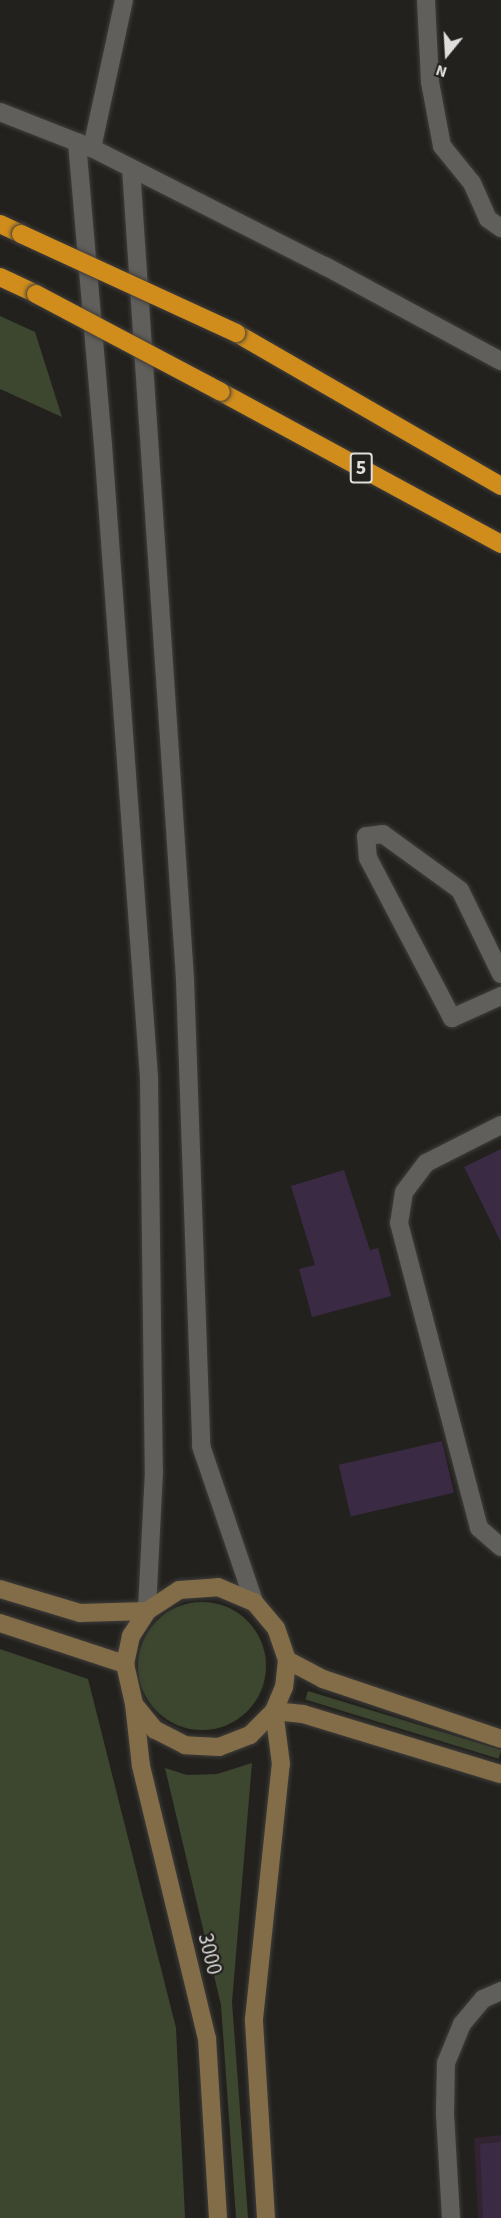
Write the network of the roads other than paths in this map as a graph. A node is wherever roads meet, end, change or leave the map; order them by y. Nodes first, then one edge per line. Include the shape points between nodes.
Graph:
1 (124, 0) edge
2 (426, 0) edge
3 (0, 112) edge
4 (84, 145) junction
5 (131, 168) junction
6 (0, 224) edge
7 (501, 228) edge
8 (0, 277) edge
9 (501, 361) edge
10 (501, 486) edge
11 (501, 544) edge
12 (501, 974) edge
13 (501, 996) edge
14 (501, 1125) edge
15 (501, 1547) edge
16 (0, 1588) edge
17 (254, 1602) junction
18 (147, 1611) junction
19 (0, 1623) edge
20 (287, 1660) junction
21 (125, 1664) junction
22 (134, 1704) junction
23 (274, 1711) junction
24 (501, 1739) edge
25 (501, 1774) edge
26 (501, 1991) edge
27 (218, 2218) edge
28 (266, 2218) edge
29 (451, 2218) edge

1 - 4 street
2 - 7 street via 430,82 442,146 472,183 488,219
3 - 4 street
4 - 5 street
4 - 18 street via 149,1078 154,1471
5 - 9 street
5 - 17 street via 185,980 201,1446
6 - 10 highway, bridge via 236,333
8 - 11 highway, 5, bridge
12 - 13 street via 460,890 383,834 366,836 368,858 452,1018
14 - 15 street via 426,1162 404,1192 399,1223 479,1528
16 - 18 street via 80,1613
17 - 18 street via 218,1587 179,1590
17 - 20 street via 276,1628
18 - 21 street via 131,1636
19 - 21 street
20 - 23 street via 285,1687
20 - 24 street via 323,1679
21 - 22 street
22 - 23 street via 155,1730 185,1745 219,1747 250,1735
22 - 27 street, 3000 via 141,1766 207,2038
23 - 25 street via 303,1714
23 - 28 street via 281,1764 254,2019
26 - 29 street via 483,1999 462,2024 446,2063

